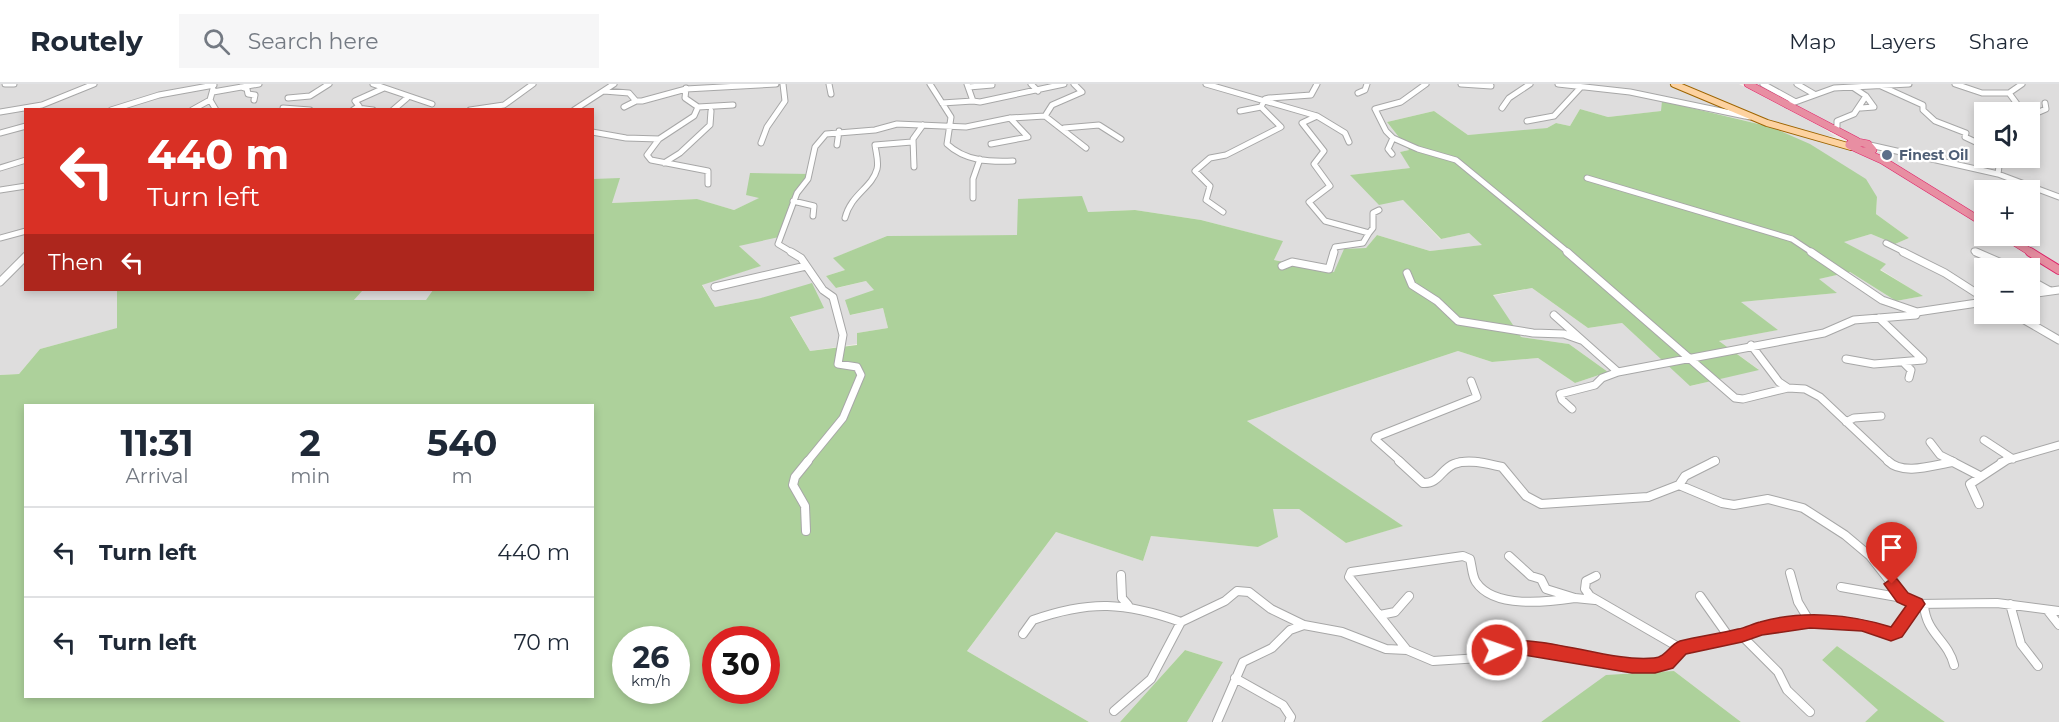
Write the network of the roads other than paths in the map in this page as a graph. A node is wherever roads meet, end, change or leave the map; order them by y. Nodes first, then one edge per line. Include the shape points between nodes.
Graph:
1 (5, 84) edge
2 (14, 84) edge
3 (94, 84) edge
4 (214, 84) edge
5 (259, 84) edge
6 (329, 84) edge
7 (373, 84) edge
8 (533, 84) edge
9 (614, 84) edge
10 (776, 84) edge
11 (783, 84) edge
12 (830, 84) edge
13 (930, 84) edge
14 (1031, 84) edge
15 (1064, 84) edge
16 (1074, 84) edge
17 (1206, 84) edge
18 (1317, 84) edge
19 (1367, 84) edge
20 (1424, 84) edge
21 (1461, 84) edge
22 (1530, 84) edge
23 (1558, 84) edge
24 (1674, 84) edge
25 (1743, 84) edge
26 (1748, 84) edge
27 (1763, 84) edge
28 (1797, 84) edge
29 (1909, 84) edge
30 (1955, 84) edge
31 (2022, 84) edge
32 (992, 85) edge
33 (704, 86) edge
34 (743, 86) edge
35 (968, 86) edge
36 (1491, 86) dead end
37 (1881, 86) junction
38 (241, 87) junction
39 (1604, 87) edge
40 (1851, 87) junction
41 (384, 88) junction
42 (686, 88) junction
43 (1580, 88) junction
44 (604, 91) junction
45 (1038, 91) junction
46 (213, 92) junction
47 (1358, 93) dead end
48 (2009, 93) junction
49 (831, 94) dead end
50 (1814, 94) junction
51 (1866, 96) junction
52 (288, 98) dead end
53 (408, 98) junction
54 (1265, 99) junction
55 (210, 100) junction
56 (254, 100) dead end
57 (636, 101) junction
58 (973, 101) junction
59 (2016, 102) edge
60 (942, 103) junction
61 (1791, 103) junction
62 (432, 104) dead end
63 (2045, 104) dead end
64 (733, 105) dead end
65 (699, 107) junction
66 (1261, 107) junction
67 (120, 108) edge
68 (196, 108) edge
69 (215, 108) edge
70 (356, 108) edge
71 (396, 108) edge
72 (484, 108) edge
73 (577, 108) edge
74 (624, 108) dead end
75 (1502, 108) dead end
76 (1861, 108) junction
77 (711, 111) dead end
78 (1240, 111) dead end
79 (0, 112) edge
80 (2040, 112) edge
81 (1045, 116) junction
82 (1317, 116) junction
83 (1750, 117) junction
84 (1010, 118) junction
85 (1527, 121) dead end
86 (923, 125) junction
87 (951, 126) junction
88 (24, 127) edge
89 (1064, 128) junction
90 (1832, 128) junction
91 (839, 131) junction
92 (594, 132) edge
93 (0, 133) edge
94 (1393, 138) junction
95 (659, 139) junction
96 (1121, 139) dead end
97 (1974, 141) edge
98 (912, 142) junction
99 (1349, 142) dead end
100 (761, 143) dead end
101 (1851, 143) junction
102 (991, 144) dead end
103 (837, 145) dead end
104 (1086, 148) dead end
105 (1872, 149) junction
106 (1862, 151) junction
107 (1392, 154) dead end
108 (980, 159) junction
109 (1882, 160) junction
110 (24, 161) edge
111 (1012, 161) dead end
112 (664, 163) junction
113 (914, 167) dead end
114 (0, 168) edge
115 (1999, 168) edge
116 (1998, 174) junction
117 (1587, 178) dead end
118 (708, 184) dead end
119 (24, 186) edge
120 (0, 190) edge
121 (2059, 197) edge
122 (973, 198) dead end
123 (793, 201) junction
124 (1379, 210) dead end
125 (1224, 212) dead end
126 (813, 216) dead end
127 (1974, 217) edge
128 (844, 218) dead end
129 (24, 232) edge
130 (1369, 233) junction
131 (0, 238) edge
132 (1886, 243) dead end
133 (2021, 246) edge
134 (1974, 251) dead end
135 (24, 258) edge
136 (1993, 258) edge
137 (806, 266) junction
138 (1282, 266) dead end
139 (2059, 270) edge
140 (1407, 273) dead end
141 (0, 282) edge
142 (2040, 286) edge
143 (714, 287) dead end
144 (2059, 290) edge
145 (2050, 291) junction
146 (2040, 292) edge
147 (1974, 293) edge
148 (1974, 302) edge
149 (1917, 312) junction
150 (1554, 315) dead end
151 (1879, 318) junction
152 (2031, 324) edge
153 (1581, 340) junction
154 (2059, 340) edge
155 (1751, 345) junction
156 (1687, 358) junction
157 (1846, 359) dead end
158 (1905, 364) junction
159 (1618, 372) junction
160 (1909, 378) dead end
161 (1471, 381) dead end
162 (1788, 388) junction
163 (1572, 409) dead end
164 (1881, 416) dead end
165 (1846, 422) junction
166 (1984, 440) dead end
167 (1930, 442) dead end
168 (2059, 445) edge
169 (2013, 459) junction
170 (1715, 461) dead end
171 (1953, 462) junction
172 (1978, 475) junction
173 (1679, 485) junction
174 (1979, 504) dead end
175 (807, 531) dead end
176 (1509, 556) dead end
177 (1790, 573) dead end
178 (1120, 575) dead end
179 (1596, 576) dead end
180 (1841, 587) dead end
181 (1409, 596) dead end
182 (1700, 596) dead end
183 (1575, 598) junction
184 (1903, 598) junction
185 (1595, 600) junction
186 (1921, 604) junction
187 (2010, 604) junction
188 (1128, 605) junction
189 (2048, 610) junction
190 (2059, 611) edge
191 (1380, 615) junction
192 (1181, 622) junction
193 (1810, 622) junction
194 (1304, 625) junction
195 (2059, 625) edge
196 (1023, 634) dead end
197 (1742, 636) junction
198 (1729, 637) junction
199 (1680, 648) junction
200 (1407, 650) junction
201 (1954, 665) dead end
202 (2038, 666) dead end
203 (1235, 678) junction
204 (1114, 711) dead end
205 (1810, 712) dead end
206 (1216, 722) edge
207 (1289, 722) edge

1 - 2 street
3 - 79 street via 42,105
4 - 46 street
4 - 67 street
5 - 38 street
6 - 52 street via 310,96
7 - 41 street
8 - 72 street via 504,105
9 - 44 street
10 - 34 street
11 - 100 street via 785,101
12 - 49 street
13 - 60 street
14 - 45 street
15 - 45 street
16 - 81 street via 1082,92 1052,105
17 - 54 street
18 - 54 street via 1311,95
19 - 47 street
20 - 94 street via 1401,102 1375,109
21 - 36 street
22 - 75 street via 1509,98
23 - 43 street
24 - 83 main road
25 - 101 highway
26 - 61 highway
27 - 61 street
28 - 50 street
29 - 37 street
30 - 48 street via 1982,93
31 - 48 street
32 - 35 street
33 - 34 street
33 - 42 street
35 - 58 street
37 - 40 street
37 - 97 street via 1923,105 1935,122 1966,133 1965,137
38 - 46 street
38 - 56 street via 248,94 255,94
39 - 43 street
39 - 83 street
40 - 50 street
40 - 51 street
41 - 53 street
41 - 70 street via 355,101 359,105
42 - 57 street via 656,99
42 - 65 street via 685,98
43 - 85 street via 1554,116
44 - 57 street via 629,93
44 - 73 street
45 - 58 street
46 - 55 street
48 - 59 street
50 - 61 street
51 - 76 street
51 - 76 street via 1874,107
53 - 62 street
53 - 71 street
54 - 66 street
54 - 82 street
55 - 68 street
55 - 69 street
57 - 74 street
58 - 60 street
60 - 87 street
61 - 90 highway
63 - 80 street via 2046,109
64 - 65 street
65 - 95 street via 694,116
66 - 78 street
66 - 125 street via 1281,127 1210,159 1195,171 1210,186 1206,200
76 - 90 street
77 - 112 street via 710,125
81 - 84 street
81 - 89 street
82 - 99 street via 1345,133
82 - 130 street via 1302,123 1324,151 1314,164 1330,186 1309,202 1325,221
83 - 101 main road
84 - 87 street via 981,126
84 - 102 street via 1028,137
86 - 87 street
86 - 91 street
86 - 98 street via 916,130
87 - 108 street via 947,144 952,151
88 - 93 street
89 - 96 street via 1098,124
89 - 104 street
90 - 101 highway
91 - 103 street
91 - 123 street via 826,134 815,147 808,179
92 - 95 street
94 - 107 street via 1388,149
94 - 156 street via 1456,160 1604,282
95 - 112 street via 647,155
98 - 113 street
98 - 128 street via 875,145 878,168 849,201
101 - 105 highway
101 - 106 highway
105 - 106 highway
105 - 109 highway
105 - 116 street
106 - 109 highway
108 - 111 street
108 - 122 street
109 - 127 highway
110 - 114 street
112 - 118 street via 708,171
115 - 116 street
116 - 121 street
117 - 149 street via 1792,239 1882,300
119 - 120 street
123 - 126 street via 814,206
123 - 137 street via 778,244 801,258
124 - 130 street via 1373,213
129 - 131 street
130 - 138 street via 1363,243 1335,247 1329,268 1292,262
132 - 147 street via 1945,273
133 - 139 highway
134 - 136 street
135 - 141 street
137 - 143 street
137 - 175 street via 832,297 843,331 838,364 857,367 861,375 841,425 793,481 807,508
140 - 153 street via 1412,285 1458,321
142 - 145 street
144 - 145 street
145 - 146 street
148 - 149 street
149 - 151 street
150 - 153 street
151 - 155 street via 1854,320 1824,333
151 - 158 street via 1923,360
152 - 154 street
153 - 159 street
155 - 156 street
155 - 162 street
156 - 159 street
156 - 162 street via 1735,398
157 - 158 street
158 - 160 street via 1911,370
159 - 163 street via 1596,385 1560,394
161 - 173 street via 1477,397 1375,439 1423,483 1435,481 1450,466 1464,462 1502,467 1526,496 1541,504 1648,497
162 - 165 street via 1812,392
164 - 165 street
165 - 171 street via 1893,466 1907,469
166 - 169 street
167 - 171 street via 1934,450
168 - 169 street
169 - 172 street
170 - 173 street via 1685,476
171 - 172 street
172 - 174 street via 1970,484
173 - 184 street via 1722,503 1768,500 1803,508 1870,556
176 - 183 street via 1531,576 1541,579 1546,589
177 - 193 street via 1798,602
178 - 188 street via 1122,598
179 - 185 street via 1586,581 1585,588
180 - 184 street
181 - 191 street via 1395,612
182 - 198 street
183 - 185 street
183 - 191 street via 1533,604 1488,594 1478,587 1470,559 1463,556 1350,572 1356,588
184 - 186 street
185 - 199 street
186 - 187 street
186 - 193 street via 1891,634 1862,624
186 - 201 street via 1926,626 1947,648
187 - 189 street
187 - 202 street via 2018,626 2019,645
188 - 192 street
188 - 196 street via 1100,604 1047,615 1034,620
189 - 190 street
189 - 195 street
191 - 200 street via 1397,642
192 - 194 street via 1244,590 1270,609
192 - 204 street via 1150,679
193 - 197 street via 1761,628
194 - 200 street via 1342,632 1386,649
194 - 203 street via 1290,630 1272,648 1244,662
197 - 198 street
197 - 205 street
198 - 199 street
199 - 200 street via 1666,663 1632,666 1518,647 1453,661 1434,661
203 - 206 street
203 - 207 street via 1283,705 1291,717

